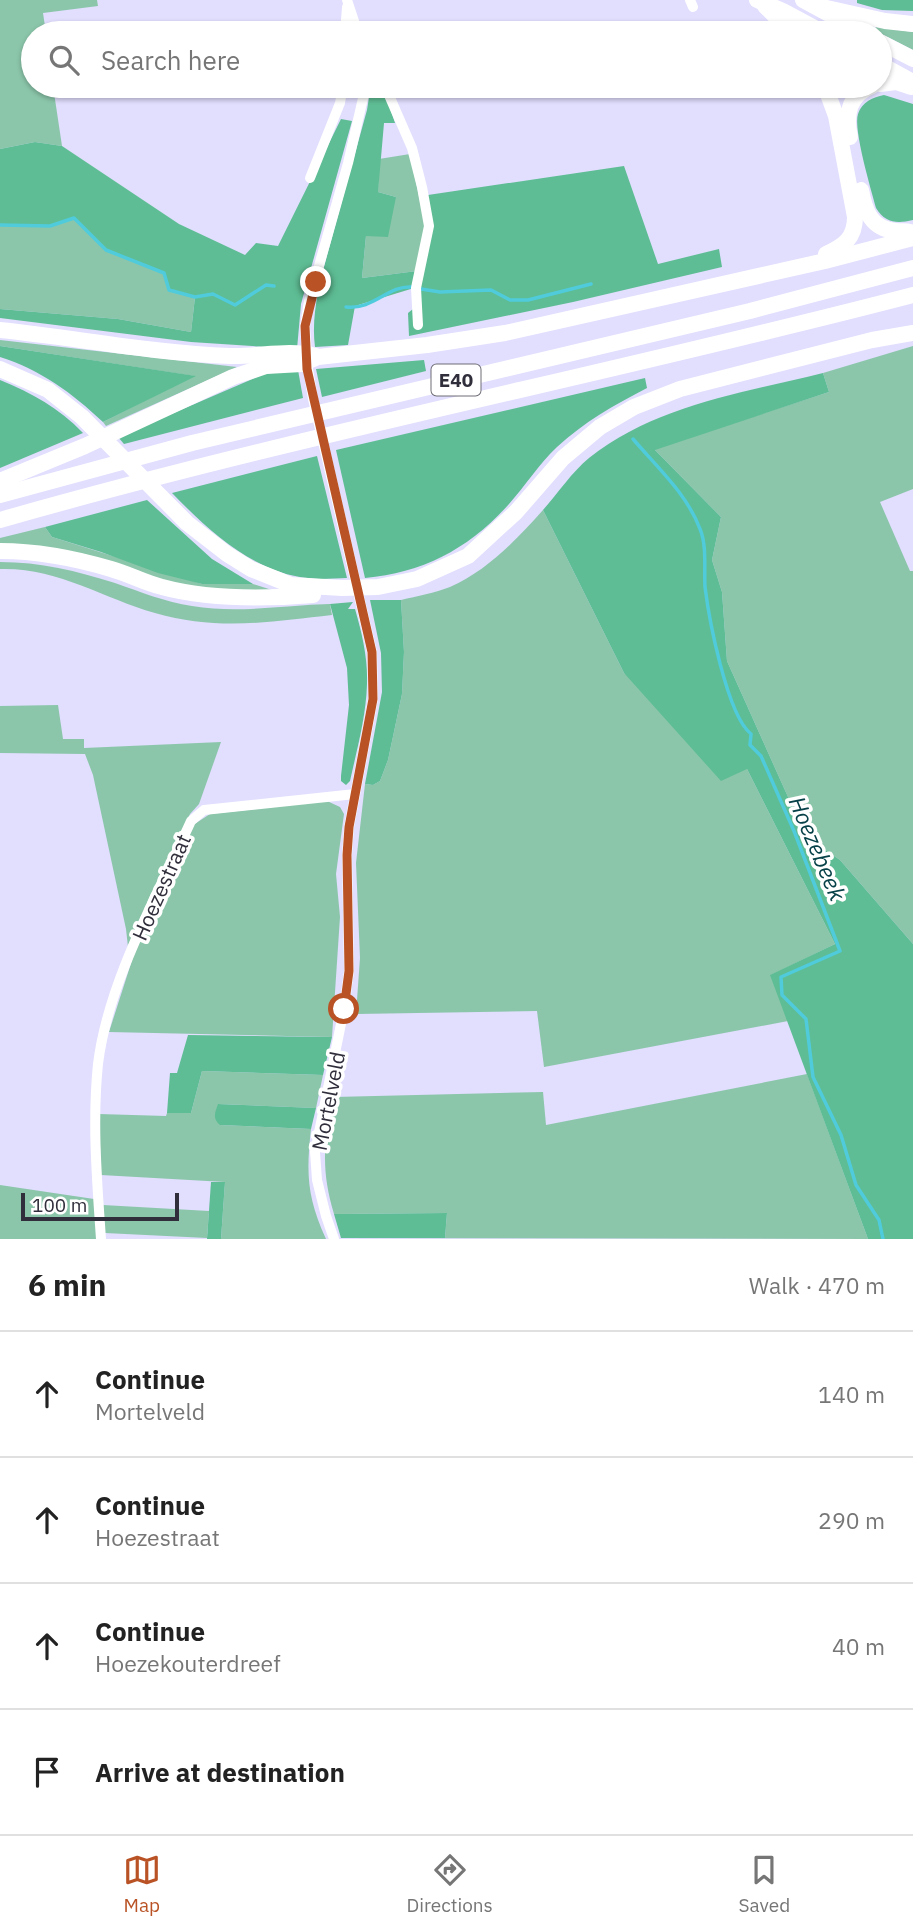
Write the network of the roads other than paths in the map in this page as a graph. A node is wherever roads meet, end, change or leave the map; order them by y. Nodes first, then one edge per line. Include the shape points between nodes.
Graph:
1 (347, 1) edge
2 (760, 2) edge
3 (808, 3) edge
4 (346, 21) edge
5 (354, 21) edge
6 (780, 21) edge
7 (802, 21) edge
8 (842, 21) edge
9 (884, 21) edge
10 (892, 22) edge
11 (913, 23) edge
12 (892, 49) edge
13 (913, 60) edge
14 (892, 71) edge
15 (892, 82) edge
16 (913, 82) edge
17 (913, 88) edge
18 (341, 98) edge
19 (363, 98) edge
20 (391, 98) edge
21 (829, 98) edge
22 (854, 98) edge
23 (310, 178) dead end
24 (913, 235) edge
25 (813, 262) junction
26 (913, 268) edge
27 (913, 295) edge
28 (913, 323) edge
29 (418, 325) dead end
30 (0, 330) edge
31 (913, 333) edge
32 (872, 340) junction
33 (312, 368) junction
34 (0, 369) edge
35 (0, 481) edge
36 (0, 495) edge
37 (0, 520) edge
38 (0, 551) edge
39 (342, 588) junction
40 (355, 794) junction
41 (101, 1239) edge
42 (334, 1239) edge

1 - 4 street
1 - 5 street
2 - 6 highway
2 - 7 highway
3 - 8 highway
3 - 9 highway
10 - 11 highway
12 - 13 highway
14 - 16 highway
15 - 17 highway
18 - 23 street
19 - 33 street via 309,301 305,345
20 - 29 street via 412,148 429,226 416,288
21 - 25 highway via 855,225 848,241
22 - 24 highway via 847,115 864,207 870,219 885,229 908,230
24 - 25 highway
25 - 33 highway via 505,333
26 - 36 highway, E40 via 192,443
27 - 37 highway, E40 via 204,465
28 - 32 highway via 880,332
30 - 33 highway via 232,356 303,353
31 - 32 highway
32 - 39 highway via 680,389 634,407 600,427 564,458 468,556 417,579
33 - 35 highway via 302,364 266,366 233,377
33 - 40 street via 372,652 373,699
34 - 39 highway via 48,390 82,417 187,523 227,554 291,585
38 - 39 highway via 64,556 160,587 199,594 291,597
40 - 41 street, Hoezestraat via 204,810 191,821 117,985 99,1062 95,1131
40 - 42 street, Mortelveld via 347,855 349,971 315,1152 317,1180

